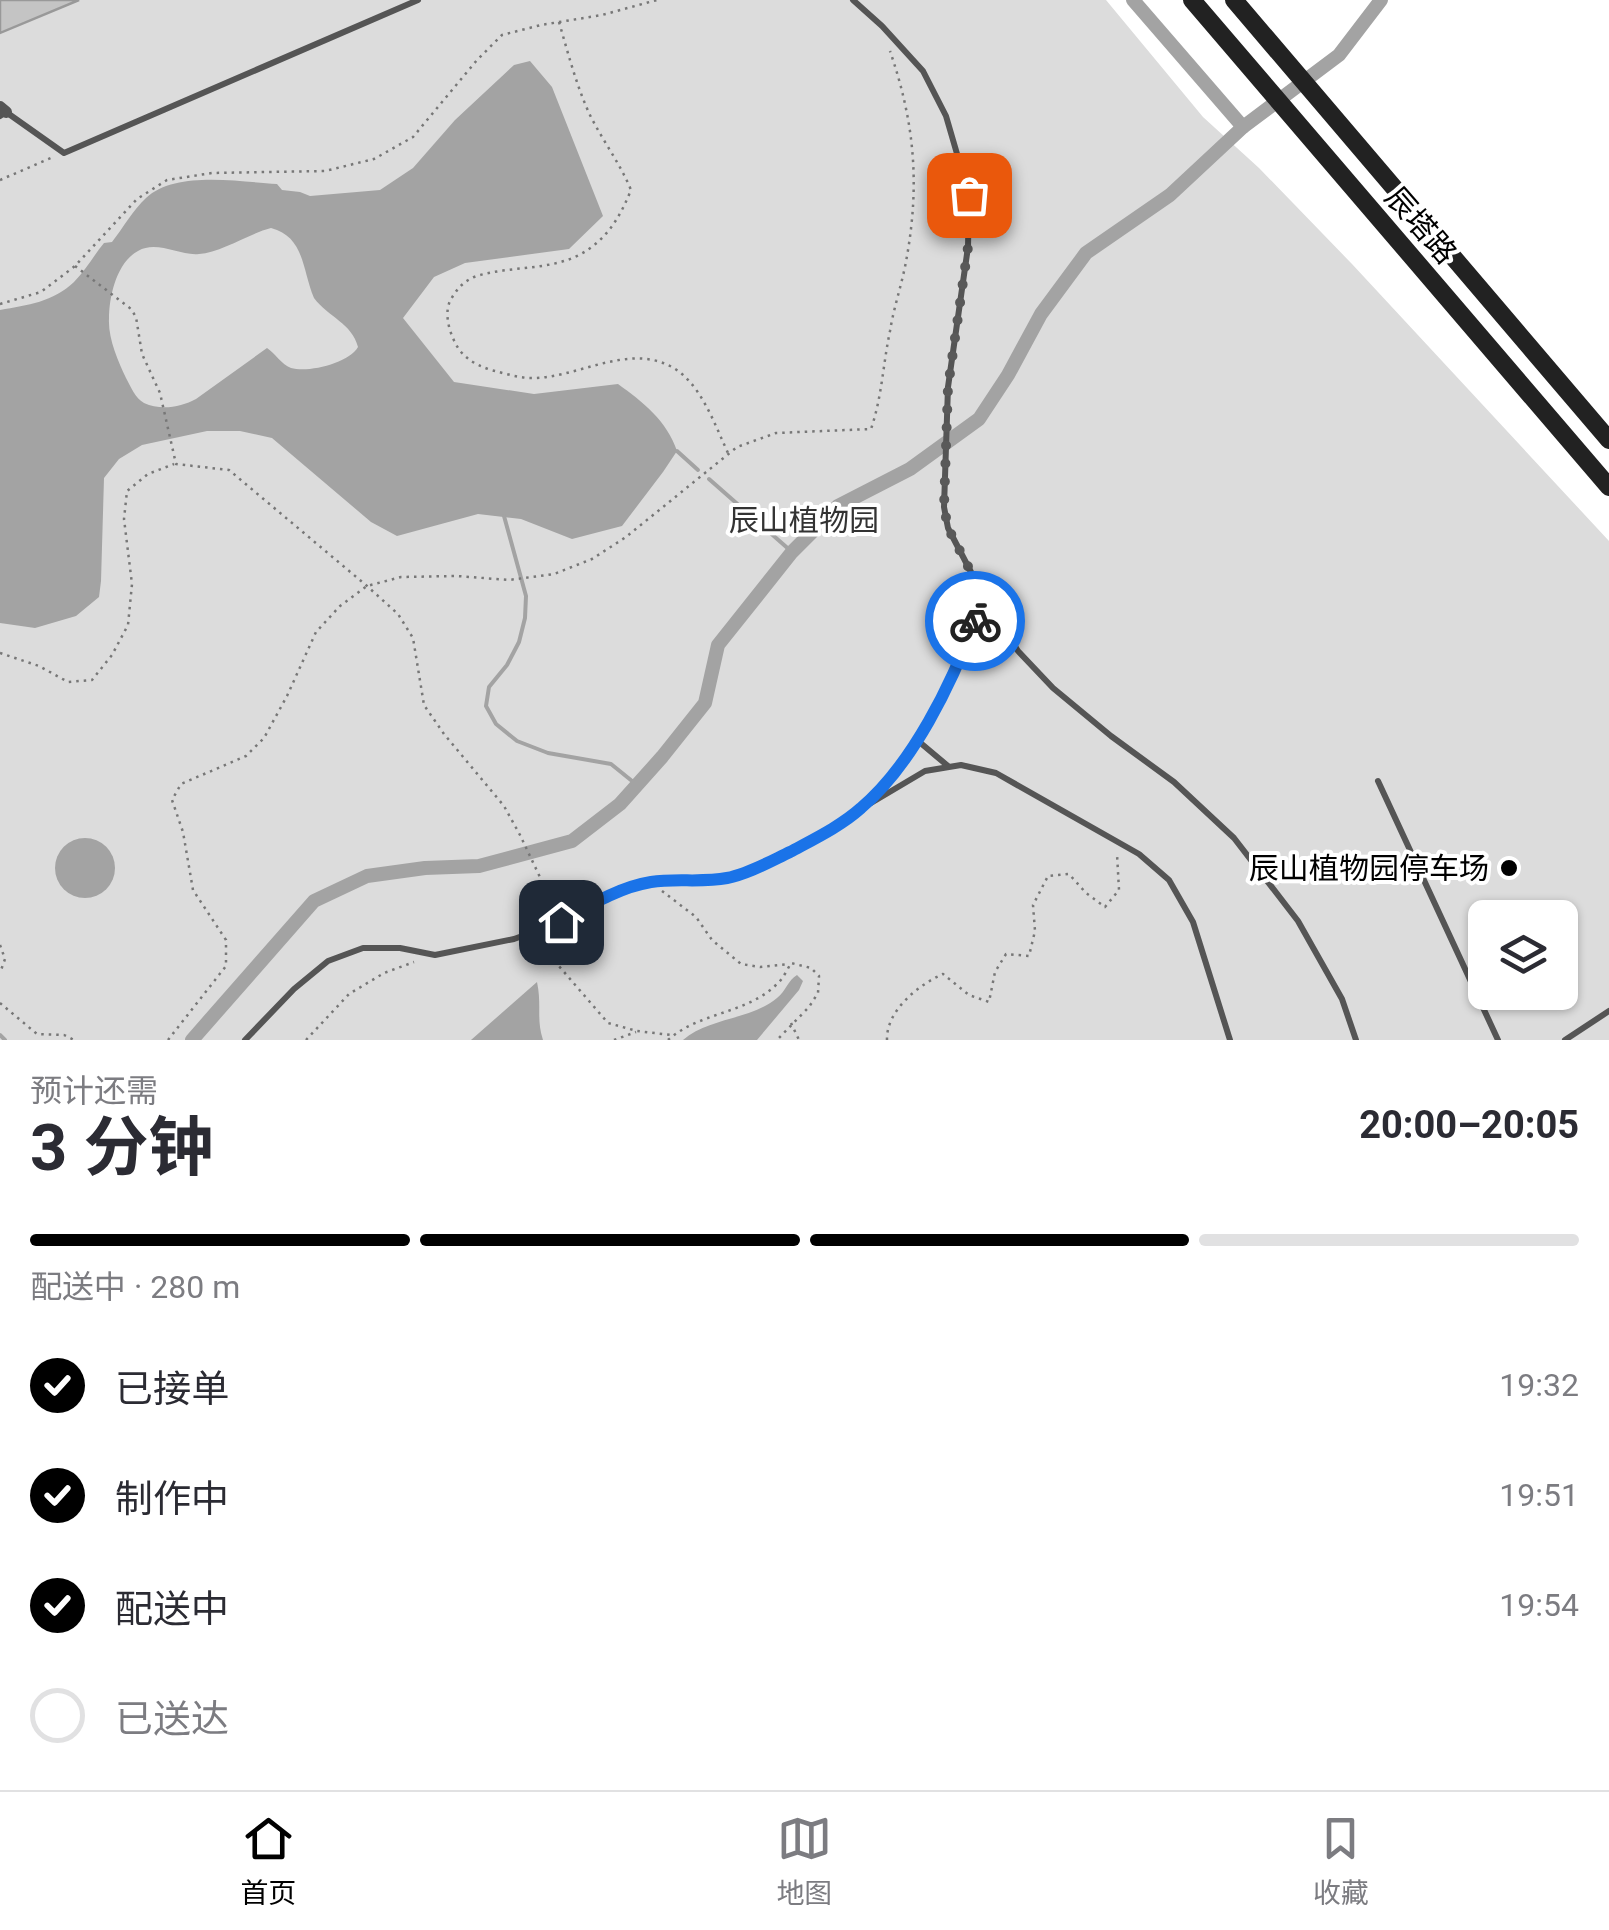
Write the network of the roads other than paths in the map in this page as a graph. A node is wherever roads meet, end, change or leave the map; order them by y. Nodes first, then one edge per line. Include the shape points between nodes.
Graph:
1 (418, 0) edge
2 (853, 0) edge
3 (1192, 0) edge
4 (1234, 0) edge
5 (2, 112) edge
6 (1609, 440) edge
7 (1609, 487) edge
8 (984, 597) junction
9 (917, 740) junction
10 (950, 767) junction
11 (1378, 780) dead end
12 (861, 808) junction
13 (1609, 1011) edge
14 (245, 1040) edge
15 (1230, 1040) edge
16 (1356, 1040) edge
17 (1498, 1040) edge
18 (1566, 1040) edge

1 - 5 lane via 64,153
2 - 8 lane via 923,71 946,116 969,195 948,387 944,507
3 - 7 main road, 辰塔路
4 - 6 main road, 辰塔路
8 - 9 lane via 958,668
8 - 16 lane via 1018,651 1053,688 1234,838 1298,921 1342,999
9 - 10 lane
9 - 12 lane
10 - 12 lane via 925,771
10 - 15 lane via 996,772 1138,854 1168,880 1193,922
11 - 17 lane
12 - 14 lane via 816,839 729,878 649,882 514,939 434,955 363,948 328,962
13 - 18 lane

